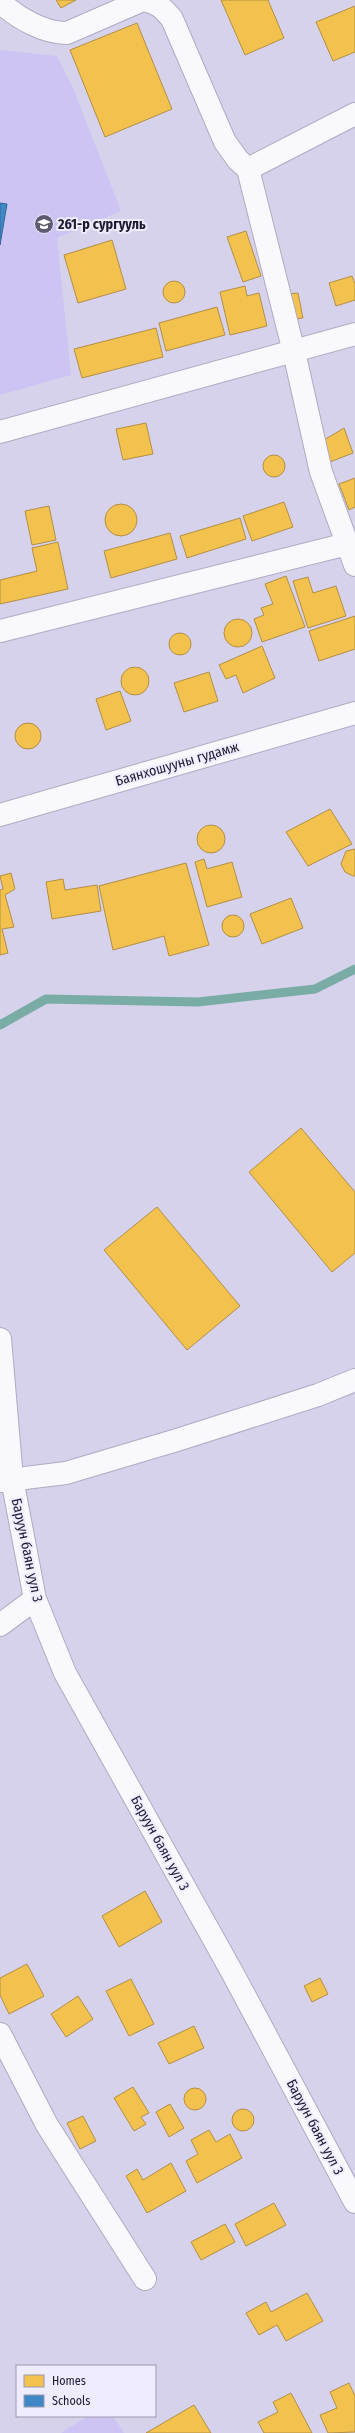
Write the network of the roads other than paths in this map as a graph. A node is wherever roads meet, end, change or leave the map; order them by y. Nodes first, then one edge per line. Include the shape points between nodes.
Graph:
1 (0, 2) edge
2 (355, 114) edge
3 (248, 169) junction
4 (355, 334) edge
5 (294, 352) junction
6 (0, 432) edge
7 (347, 544) junction
8 (355, 565) edge
9 (0, 631) edge
10 (355, 713) edge
11 (0, 815) edge
12 (0, 1339) edge
13 (355, 1380) edge
14 (6, 1480) edge
15 (36, 1599) junction
16 (0, 1625) edge
17 (0, 2034) edge
18 (355, 2202) edge
19 (145, 2279) dead end

1 - 3 street via 29,22 56,33 67,33 143,0 163,8 172,19 224,142
2 - 3 street
3 - 5 street
4 - 5 street
5 - 6 street
5 - 7 street via 321,472
7 - 8 street
7 - 9 street
10 - 11 street, Баянхошууны гудамж
12 - 14 street, Баруун баян уул 3
13 - 14 street via 184,1438 73,1470
14 - 15 street, Баруун баян уул 3
15 - 16 street
15 - 18 street, Баруун баян уул 3 via 65,1673 232,1972
17 - 19 street via 47,2125

